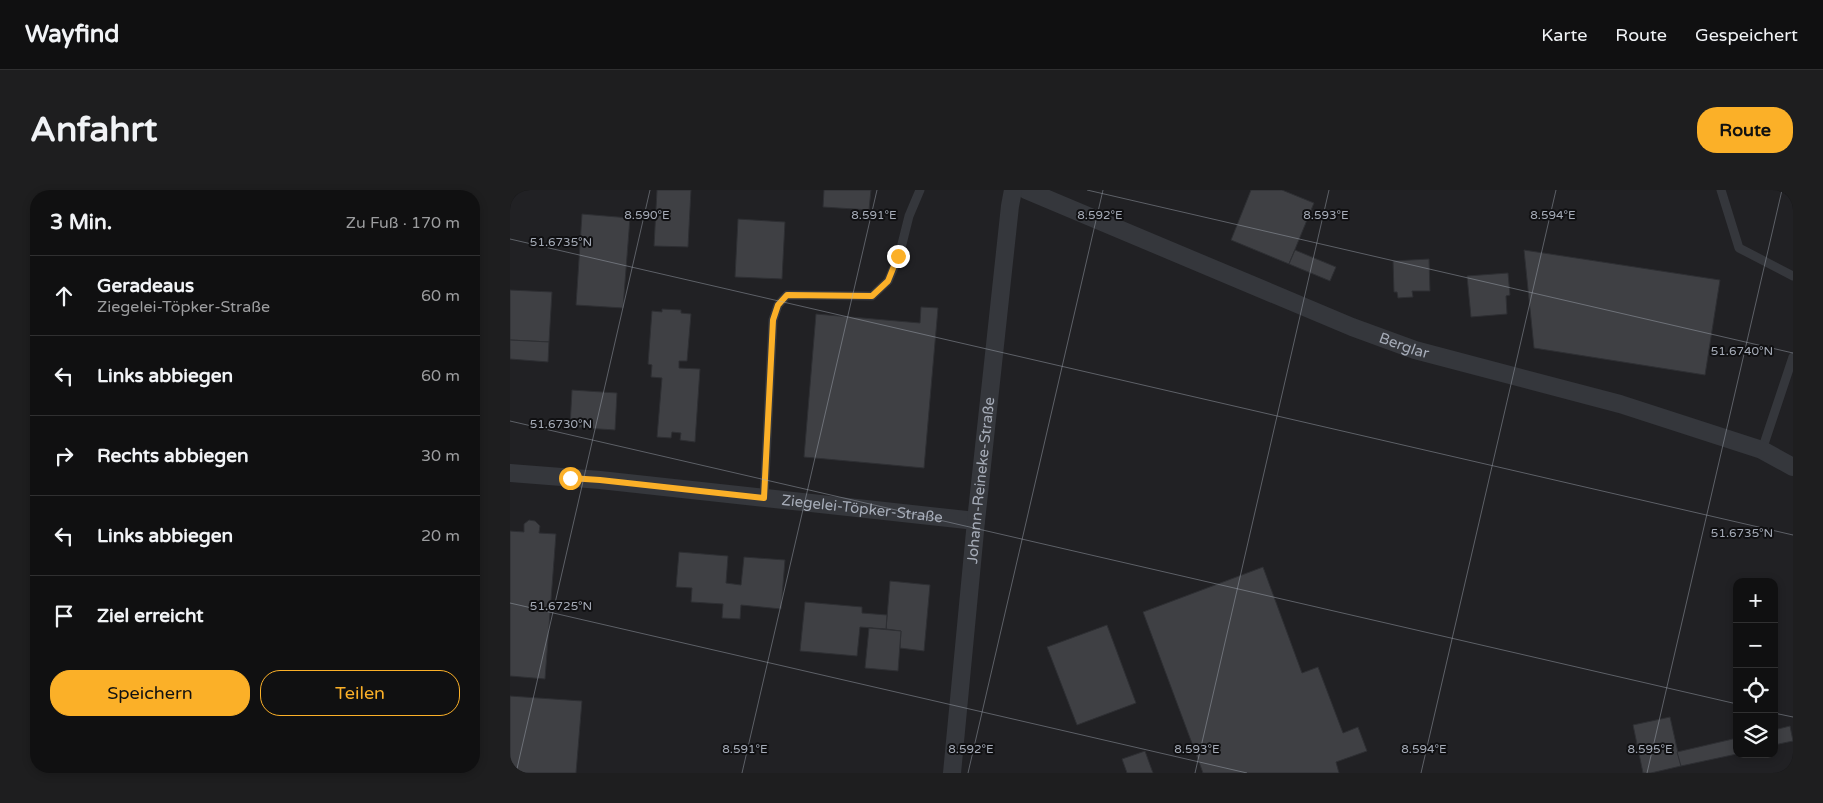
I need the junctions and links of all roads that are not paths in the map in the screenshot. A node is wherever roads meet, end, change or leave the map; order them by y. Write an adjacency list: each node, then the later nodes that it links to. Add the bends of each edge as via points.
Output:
1 (920, 190): 10 (lane, via 888,281 872,296 787,295 778,305 773,320)
2 (1013, 190): 11 (street, Johann-Reineke-Straße)
3 (1026, 190): 7 (street, Berglar, via 1352,327 1415,350 1620,404)
4 (1721, 190): 5 (lane, via 1739,248)
5 (1793, 276)
6 (1793, 357): 7 (lane)
7 (1762, 450): 8 (street, Berglar)
8 (1793, 467)
9 (510, 472): 10 (street, Ziegelei-Töpker-Straße)
10 (764, 498): 11 (street, Ziegelei-Töpker-Straße)
11 (976, 521): 12 (street, Johann-Reineke-Straße)
12 (952, 773)

